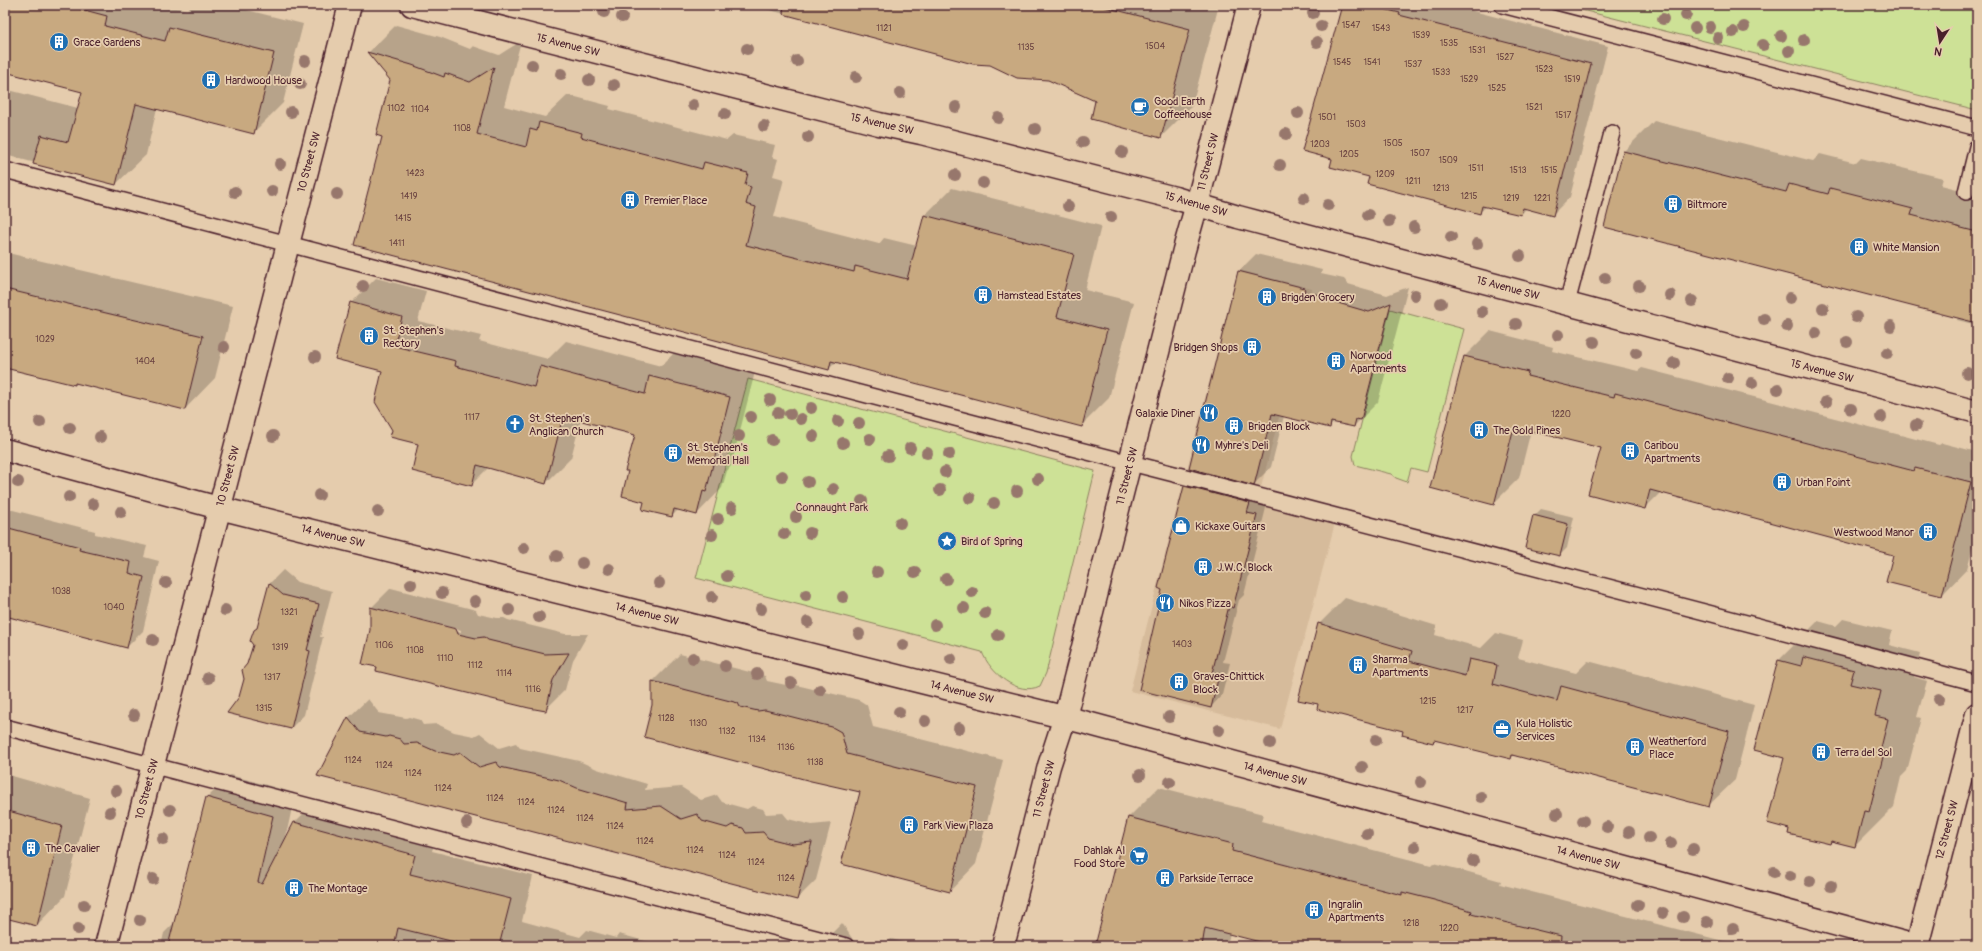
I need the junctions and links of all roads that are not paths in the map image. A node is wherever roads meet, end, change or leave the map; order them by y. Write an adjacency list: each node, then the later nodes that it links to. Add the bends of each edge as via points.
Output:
1 (350, 5): 11 (street, 10 Street SW)
2 (412, 5): 10 (street, 15 Avenue SW)
3 (1249, 5): 10 (street, 11 Street SW)
4 (1502, 5): 5 (lane)
5 (1977, 128)
6 (1612, 133): 12 (lane)
7 (1977, 147): 9 (lane)
8 (5, 170): 11 (lane)
9 (1966, 192)
10 (1197, 204): 12 (street, 15 Avenue SW); 15 (street, 11 Street SW)
11 (288, 243): 15 (lane); 16 (street, 10 Street SW)
12 (1567, 304): 13 (street, 15 Avenue SW)
13 (1977, 412)
14 (5, 450): 16 (street, 14 Avenue SW)
15 (1131, 463): 17 (lane); 19 (street, 11 Street SW)
16 (219, 508): 19 (street, 14 Avenue SW); 21 (street, 10 Street SW)
17 (1977, 683)
18 (1977, 714): 25 (street, 12 Street SW)
19 (1065, 717): 24 (street, 11 Street SW, via 1049,766); 25 (street, 14 Avenue SW)
20 (5, 727): 21 (lane)
21 (153, 765): 22 (street, 10 Street SW); 23 (lane)
22 (106, 946)
23 (846, 946)
24 (1003, 946)
25 (1916, 946)

